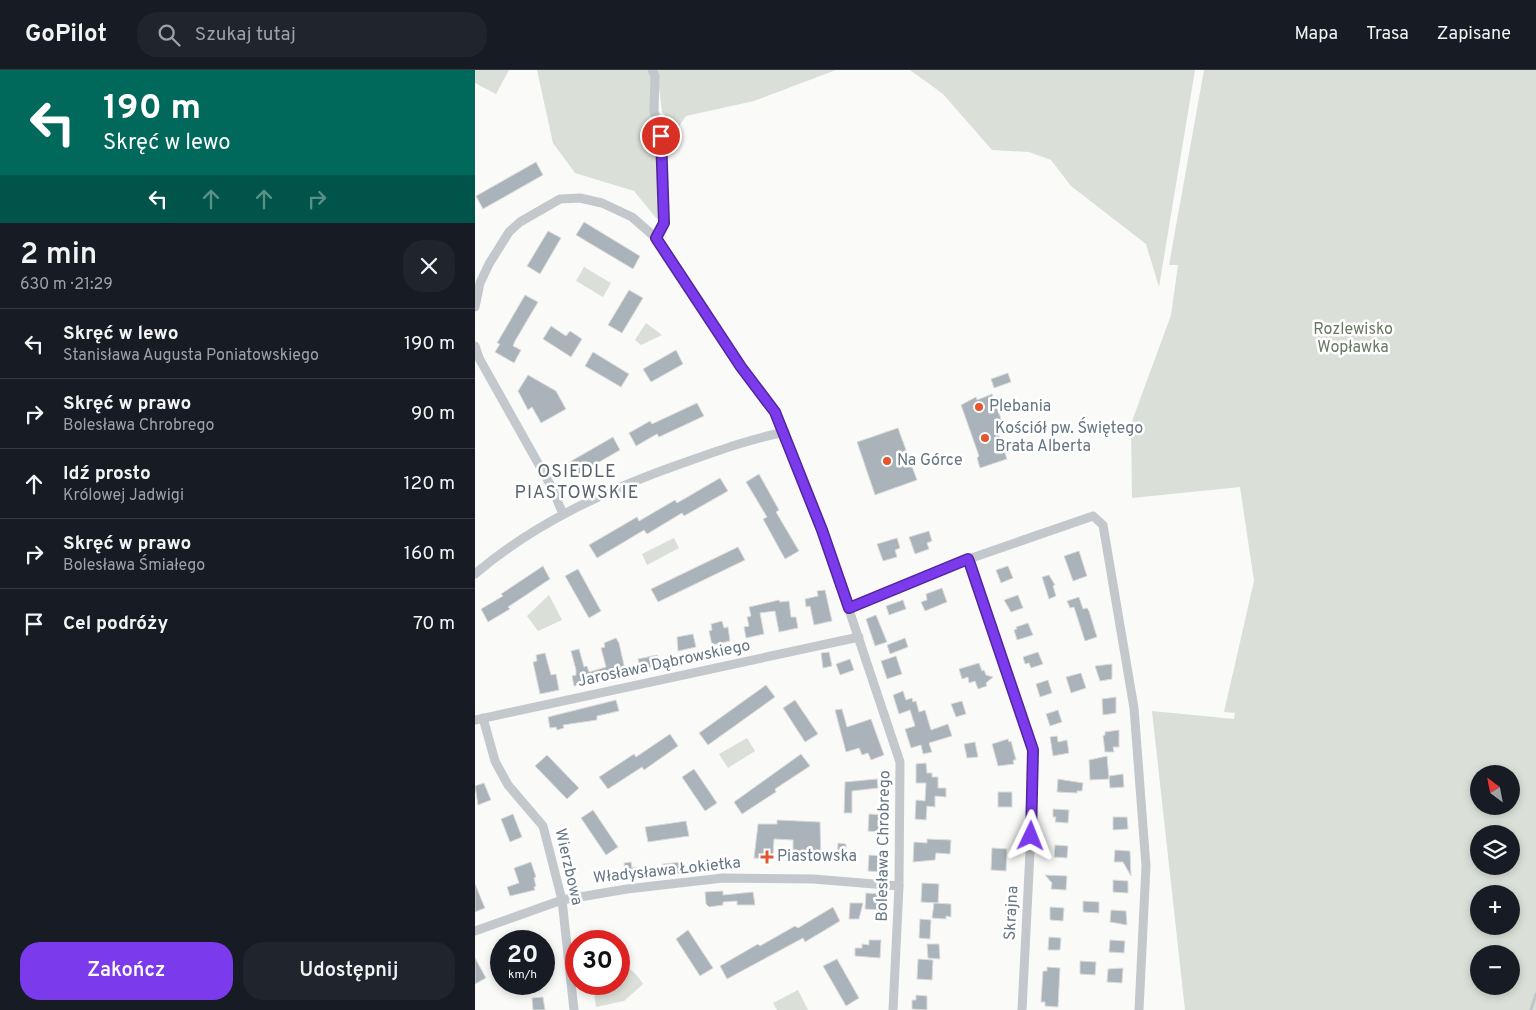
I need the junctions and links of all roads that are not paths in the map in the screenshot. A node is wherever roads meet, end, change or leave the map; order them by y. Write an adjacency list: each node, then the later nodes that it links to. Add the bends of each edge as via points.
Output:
1 (653, 70): 2 (street, via 653,111 661,136 664,223)
2 (656, 238): 3 (street, Bolesława Chrobrego, via 641,223 615,208 580,198 560,199 519,222 509,232 480,283); 6 (street, Bolesława Chrobrego, via 735,359 775,412)
3 (475, 307)
4 (475, 346): 5 (street)
5 (477, 357): 7 (street, via 552,488)
6 (785, 432): 7 (street, via 753,438 640,478); 10 (street, Bolesława Chrobrego)
7 (563, 514): 9 (street)
8 (968, 559): 10 (street); 18 (street, Skrajna, via 1033,750); 19 (street, via 1093,516 1103,525 1134,708 1146,866)
9 (475, 574)
10 (849, 608): 11 (street, Bolesława Chrobrego)
11 (859, 637): 12 (street, Jarosława Dąbrowskiego); 13 (street, Bolesława Chrobrego, via 900,762)
12 (479, 719): 14 (street, Wierzbowa, via 508,785 543,826)
13 (899, 886): 14 (street, Władysława Łokietka, via 813,879 723,878); 17 (street, Bolesława Chrobrego)
14 (562, 900): 15 (street, Władysława Łokietka); 16 (street, Wierzbowa)
15 (475, 931)
16 (574, 1010)
17 (893, 1010)
18 (1022, 1010)
19 (1139, 1010)

